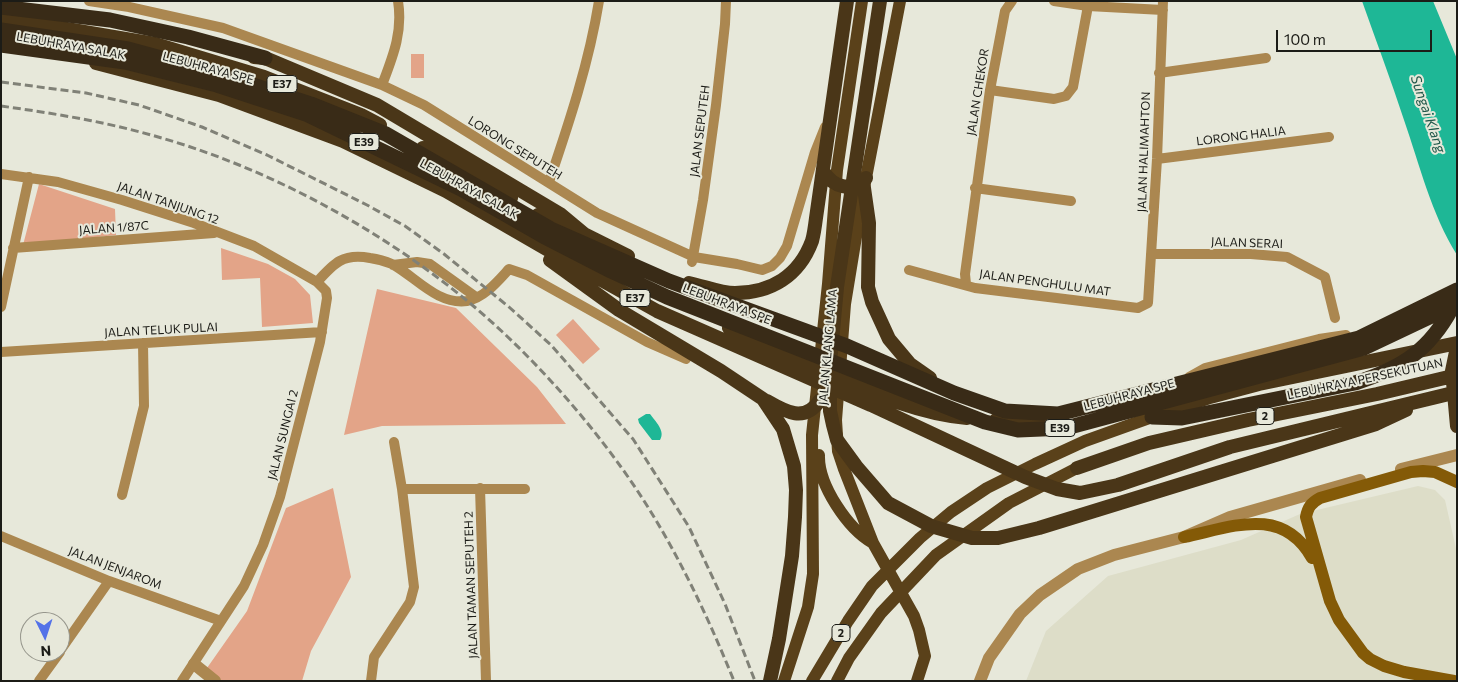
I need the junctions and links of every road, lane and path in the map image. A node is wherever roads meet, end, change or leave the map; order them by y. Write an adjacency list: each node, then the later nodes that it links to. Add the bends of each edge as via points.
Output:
1 (90, 1): 21 (street, LORONG SEPUTEH, via 223,28)
2 (398, 1): 21 (street, via 397,45)
3 (599, 1): 29 (street, via 574,110)
4 (726, 1): 40 (street, JALAN SEPUTEH, via 716,105)
5 (847, 1): 23 (highway)
6 (862, 1): 99 (main road, JALAN KLANG LAMA, via 837,170 812,434 813,574 808,607)
7 (880, 1): 66 (highway, via 838,287 830,363 830,411 838,440 888,503 931,526 972,538 998,538 1376,424)
8 (900, 1): 30 (main road, JALAN KLANG LAMA)
9 (1012, 1): 22 (street, JALAN CHEKOR, via 1005,11)
10 (1054, 1): 11 (street)
11 (1088, 6): 12 (street); 22 (street, via 1073,88 1066,96 1054,99)
12 (1163, 6): 20 (street, JALAN HALIMAHTON)
13 (1, 7): 18 (highway, via 110,20)
14 (1, 20): 16 (highway, LEBUHRAYA SALAK / E37)
15 (1, 30): 46 (highway, LEBUHRAYA SPE / E39, via 128,49 220,74 311,104 386,134 551,229 668,280 847,346 954,393 1005,411 1058,414 1359,338)
16 (154, 44): 18 (highway); 33 (highway, LEBUHRAYA SALAK / E37, via 264,77 361,115 464,169)
17 (1, 47): 34 (highway, LEBUHRAYA SALAK / E37, via 95,63 219,95 343,141 446,191); 50 (highway, LEBUHRAYA SPE / E39, via 125,62 217,85 306,114 461,189 611,271 667,296 985,422 1018,430 1066,428 1364,348)
18 (265, 58): 36 (highway, via 377,105 560,214)
19 (1266, 58): 20 (street)
20 (1159, 73): 25 (street, JALAN HALIMAHTON)
21 (382, 84): 29 (street, LORONG SEPUTEH)
22 (990, 90): 31 (street, JALAN CHEKOR)
23 (830, 117): 26 (highway); 40 (street, LORONG SEPUTEH, via 815,152 790,238 780,258 762,270)
24 (1329, 137): 25 (street, LORONG HALIA)
25 (1157, 159): 39 (street, JALAN HALIMAHTON)
26 (823, 171): 30 (highway, via 835,184 854,186); 43 (highway, via 812,241 789,277 764,290 733,293)
27 (1, 174): 28 (street, JALAN TANJUNG 12)
28 (29, 177): 35 (street, JALAN TANJUNG 12, via 122,200); 38 (street)
29 (549, 182): 40 (street, LORONG SEPUTEH, via 597,213)
30 (865, 183): 37 (main road, JALAN KLANG LAMA); 70 (highway, via 869,223 868,287 889,339 910,364 944,387 988,406 1036,412)
31 (976, 188): 32 (street); 45 (street, JALAN CHEKOR)
32 (1071, 201)
33 (538, 215): 36 (highway); 61 (highway, E37, via 639,279)
34 (493, 218): 59 (highway, via 619,310); 61 (highway, LEBUHRAYA SALAK / E37, via 657,310)
35 (217, 233): 38 (street, JALAN 1/87C); 44 (street, JALAN TANJUNG 12, via 254,246)
36 (584, 234): 43 (highway)
37 (856, 236): 55 (main road, via 836,260); 84 (main road, JALAN KLANG LAMA, via 844,304 836,420 838,451)
38 (13, 248): 51 (street)
39 (1152, 254): 49 (street, JALAN HALIMAHTON); 53 (street, JALAN SERAI, via 1286,257 1325,277)
40 (693, 260)
41 (393, 265): 44 (street, via 375,259 350,257 338,261); 47 (street, via 430,264); 47 (street, via 446,300 468,300)
42 (909, 270): 45 (street, JALAN PENGHULU MAT)
43 (674, 279): 55 (highway)
44 (318, 282): 54 (street, JALAN SUNGAI 2, via 326,291 327,298)
45 (966, 284): 49 (street, JALAN PENGHULU MAT, via 975,288 1138,308)
46 (1457, 290)
47 (476, 296): 59 (street, via 509,269 527,275 647,342 686,358)
48 (1457, 299): 71 (highway, via 1435,334 1415,355 1376,376 1182,418)
49 (1148, 303)
50 (1457, 304)
51 (1, 308)
52 (1452, 316): 64 (street, via 1318,339 1205,368)
53 (1335, 318)
54 (322, 332): 57 (street, JALAN TELUK PULAI); 87 (street, JALAN SUNGAI 2, via 269,529 244,586)
55 (825, 338): 69 (main road)
56 (1457, 342): 62 (highway, LEBUHRAYA PERSEKUTUAN / 2)
57 (143, 343): 60 (street, JALAN TELUK PULAI); 80 (street, via 144,406)
58 (1457, 346): 72 (highway, via 1452,371)
59 (688, 351): 67 (highway)
60 (1, 352)
61 (783, 360): 68 (highway, LEBUHRAYA SALAK / E37)
62 (1358, 363): 64 (highway, via 1306,359 1274,362); 71 (highway, LEBUHRAYA PERSEKUTUAN / 2, via 1259,384)
63 (1457, 375): 75 (highway, LEBUHRAYA PERSEKUTUAN / 2, via 1149,442)
64 (1162, 391): 70 (highway)
65 (1457, 392): 66 (highway)
66 (1435, 397): 68 (highway, via 1230,447 1118,485 1080,493 1024,477)
67 (763, 399): 69 (highway, via 782,410 800,415 810,412); 98 (highway, via 783,429 794,466 796,490 792,556)
68 (872, 399): 70 (highway, via 950,416 1012,422 1071,416)
69 (820, 400): 84 (main road, via 819,460 824,482 861,536)
70 (1092, 410)
71 (1152, 417): 100 (main road, 2, via 1085,441 986,488 951,512 872,586)
72 (1457, 426)
73 (394, 442): 78 (street)
74 (1457, 455): 81 (street, via 1345,484)
75 (1077, 468): 101 (main road, 2, via 1009,503 936,555 881,612)
76 (1457, 482): 85 (main road, via 1435,472 1411,472 1313,502 1306,517)
77 (480, 488): 78 (street); 79 (street); 97 (street, JALAN TAMAN SEPUTEH 2)
78 (402, 489): 96 (street, via 414,587 410,602 374,657)
79 (525, 490)
80 (122, 495)
81 (1232, 522): 83 (main road); 85 (main road, via 1282,527 1306,546)
82 (1, 536): 86 (street, JALAN JENJAROM)
83 (1184, 537): 90 (street, via 1114,555 1078,569 1040,595 1020,614)
84 (874, 543): 89 (main road, JALAN KLANG LAMA, via 914,616)
85 (1322, 575): 106 (main road, via 1339,620 1370,659 1404,672)
86 (109, 581): 87 (street, JALAN JENJAROM); 88 (street)
87 (221, 622): 92 (street, JALAN SUNGAI 2)
88 (70, 638)
89 (925, 656): 102 (main road); 103 (main road, JALAN KLANG LAMA)
90 (989, 658): 104 (street); 105 (street)
91 (53, 662): 93 (street)
92 (194, 664): 94 (street, JALAN SUNGAI 2); 95 (street)
93 (39, 681)
94 (182, 681)
95 (215, 681)
96 (370, 681)
97 (486, 681)
98 (770, 681)
99 (784, 681)
100 (812, 681)
101 (837, 681)
102 (917, 681)
103 (925, 681)
104 (970, 681)
105 (980, 681)
106 (1454, 681)

